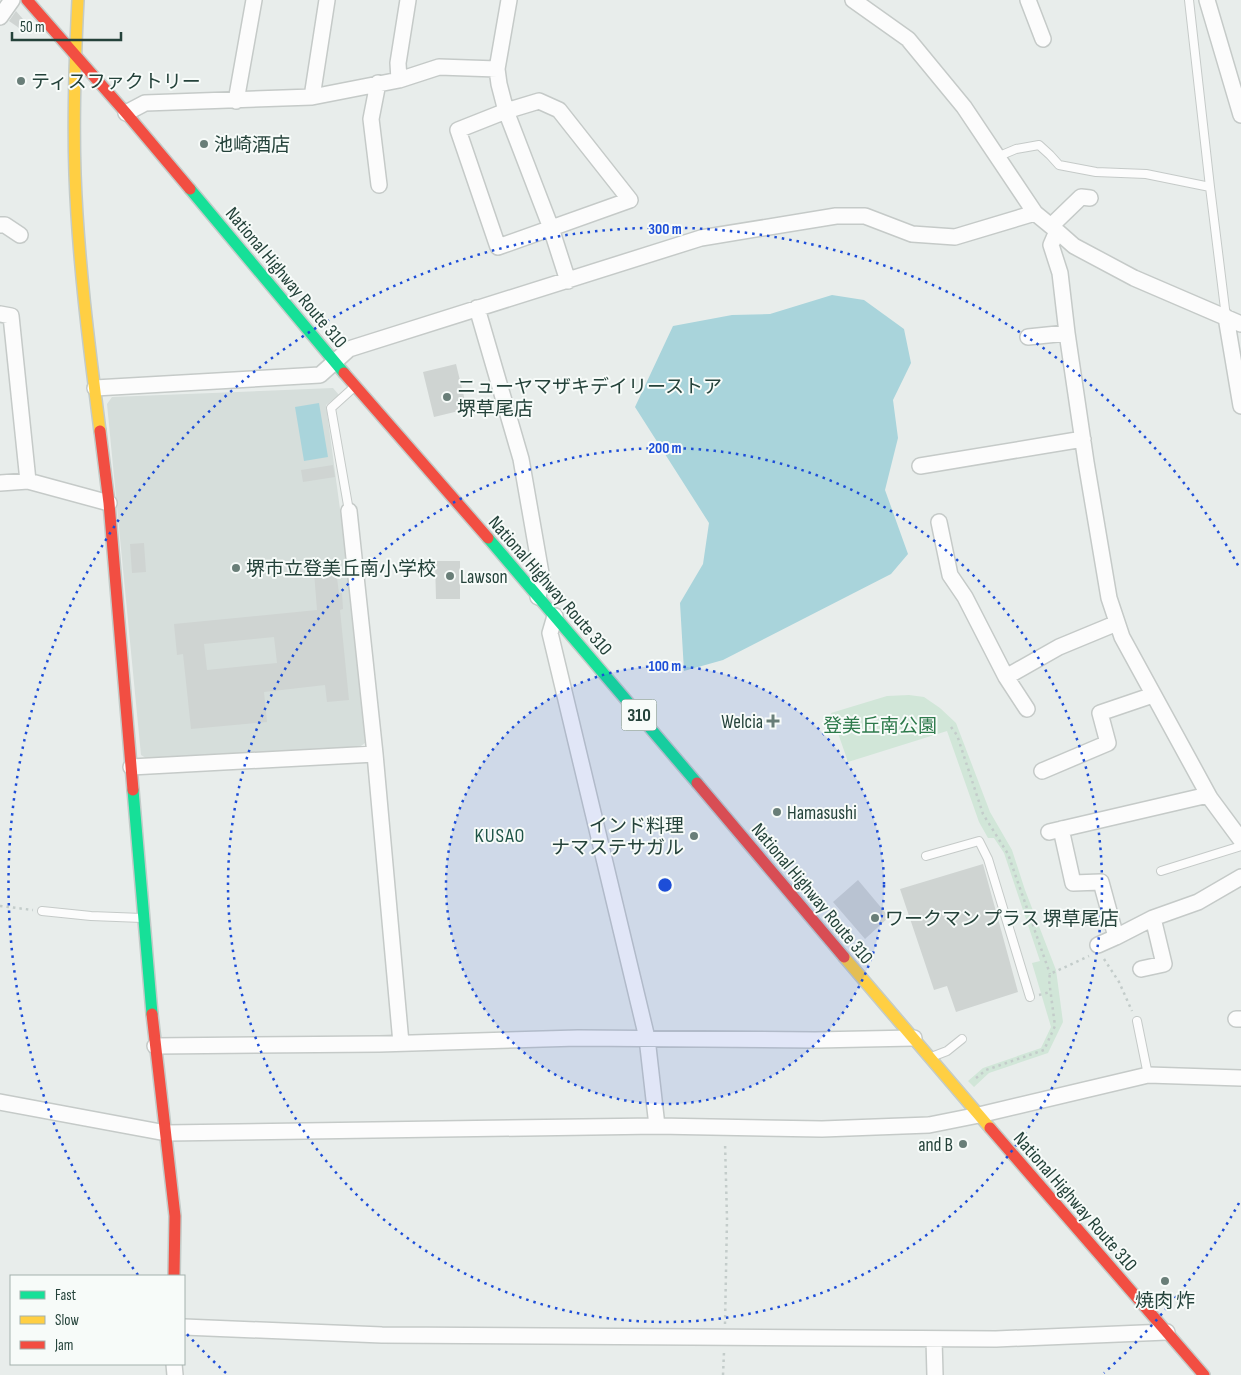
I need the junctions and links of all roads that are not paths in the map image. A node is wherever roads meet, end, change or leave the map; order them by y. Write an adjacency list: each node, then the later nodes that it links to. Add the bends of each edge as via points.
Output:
1 (12, 0): 13 (street)
2 (27, 0): 15 (main road, National Highway Route 310 / 310)
3 (78, 0): 15 (main road)
4 (254, 0): 21 (street)
5 (327, 0): 20 (street)
6 (408, 0): 17 (street, via 398,63)
7 (509, 0): 16 (street)
8 (853, 0): 12 (street)
9 (1028, 0): 14 (street)
10 (1189, 0): 27 (lane)
11 (1207, 0): 19 (street)
12 (873, 6): 25 (street, via 908,39 964,107)
13 (0, 17)
14 (1043, 39)
15 (75, 54): 23 (main road, National Highway Route 310 / 310); 43 (main road, via 75,174 84,303)
16 (497, 69): 17 (street, via 439,67); 22 (street)
17 (399, 80): 18 (street)
18 (378, 83): 20 (street); 26 (street, via 371,119)
19 (1238, 93): 24 (street)
20 (312, 98): 21 (street)
21 (236, 101): 23 (street, via 145,103)
22 (506, 111): 31 (street); 31 (street, via 458,130 498,247); 31 (street, via 539,101 559,110 630,200)
23 (126, 113): 41 (main road, National Highway Route 310 / 310)
24 (1241, 115)
25 (997, 157): 27 (lane, via 1038,145 1058,165 1096,172 1146,174); 29 (street)
26 (379, 185)
27 (1210, 188): 37 (lane)
28 (1090, 198): 32 (street, via 1081,197)
29 (1035, 213): 32 (street); 34 (street, via 955,237 912,234 865,216 836,216 701,238)
30 (0, 225): 33 (street)
31 (551, 228): 34 (street)
32 (1054, 229): 37 (street, via 1074,246 1134,278); 39 (street, via 1051,246 1060,273)
33 (20, 235)
34 (568, 281): 35 (street)
35 (477, 308): 41 (street, via 349,349); 52 (street, via 520,459 542,579)
36 (0, 314): 47 (street, via 11,316)
37 (1226, 317): 38 (street); 44 (street)
38 (1241, 324)
39 (1067, 332): 40 (street); 45 (street)
40 (1028, 337)
41 (335, 362): 42 (main road, National Highway Route 310 / 310); 43 (street, via 320,375)
42 (356, 386): 50 (lane, via 332,408); 52 (main road, National Highway Route 310 / 310)
43 (95, 388): 49 (main road)
44 (1241, 406)
45 (1083, 439): 46 (street); 54 (street, via 1109,598)
46 (920, 466)
47 (28, 481): 48 (street); 49 (street)
48 (0, 483)
49 (109, 503): 59 (main road)
50 (349, 511): 58 (street)
51 (939, 522): 55 (street, via 950,574)
52 (538, 597): 53 (main road, National Highway Route 310 / 310)
53 (555, 616): 75 (street, via 550,633); 76 (main road, National Highway Route 310 / 310)
54 (1117, 623): 55 (street, via 1059,647); 56 (street)
55 (1006, 677): 57 (street)
56 (1154, 695): 60 (street, via 1100,713 1108,743); 61 (street)
57 (1026, 710)
58 (375, 754): 59 (street); 78 (street)
59 (131, 768): 68 (main road)
60 (1042, 771)
61 (1208, 795): 62 (street); 70 (street, via 1055,830 1073,883 1101,882)
62 (1241, 840)
63 (1241, 846): 65 (lane)
64 (926, 856): 73 (lane, via 979,841 988,859)
65 (1161, 871)
66 (1241, 878): 69 (street, via 1198,902)
67 (42, 911): 68 (lane)
68 (144, 918): 79 (main road)
69 (1153, 918): 70 (street); 72 (street, via 1164,964)
70 (1116, 937): 71 (street)
71 (1099, 953)
72 (1141, 969)
73 (1030, 997)
74 (1137, 1021): 81 (lane)
75 (647, 1038): 76 (street); 78 (street); 85 (street)
76 (914, 1038): 80 (main road, National Highway Route 310 / 310)
77 (962, 1039): 80 (lane, via 947,1051)
78 (400, 1043): 79 (street)
79 (155, 1046): 86 (main road)
80 (930, 1058): 84 (main road, National Highway Route 310 / 310)
81 (1148, 1075): 82 (street); 84 (street)
82 (1241, 1078)
83 (0, 1102): 86 (street)
84 (979, 1115): 85 (street, via 929,1125 822,1128); 89 (main road, National Highway Route 310 / 310)
85 (657, 1126): 86 (street)
86 (166, 1133): 87 (main road, via 175,1216)
87 (174, 1275)
88 (185, 1327): 90 (street, via 382,1335)
89 (1167, 1332): 90 (street); 92 (main road, National Highway Route 310 / 310)
90 (934, 1339): 91 (street)
91 (935, 1375)
92 (1204, 1375)

